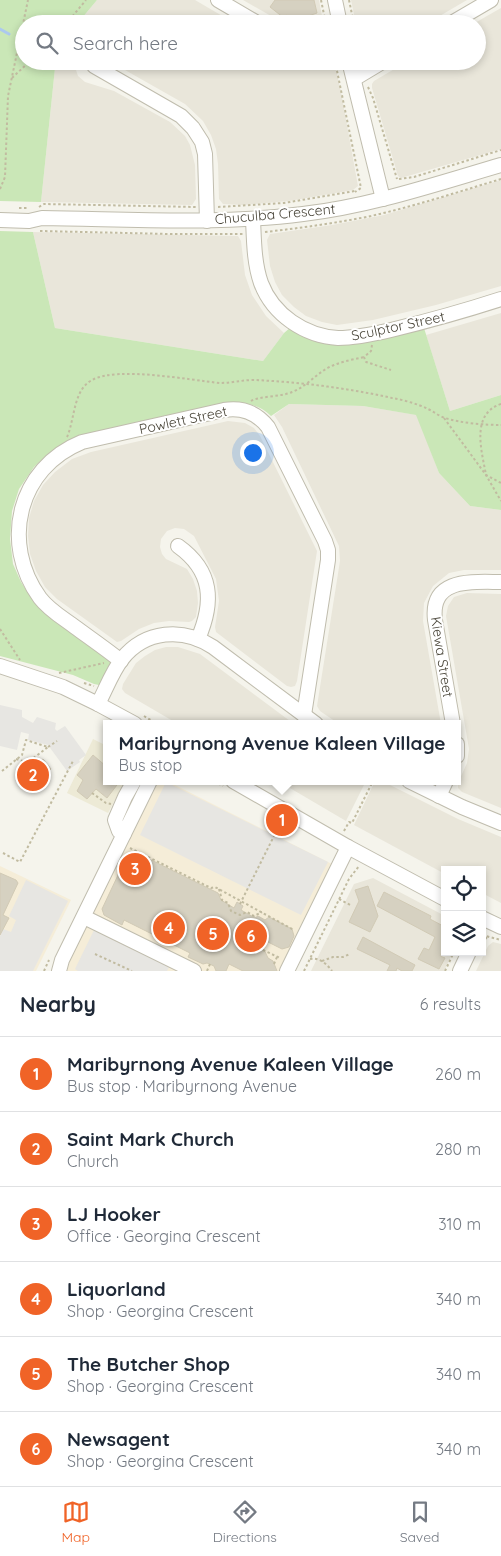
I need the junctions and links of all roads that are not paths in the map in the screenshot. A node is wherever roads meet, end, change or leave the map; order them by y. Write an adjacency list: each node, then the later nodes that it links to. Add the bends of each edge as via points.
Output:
1 (218, 0): 4 (street)
2 (335, 0): 5 (street)
3 (491, 0): 6 (street)
4 (244, 15)
5 (338, 15)
6 (465, 15)
7 (101, 70): 14 (street, via 181,116 193,128 205,154)
8 (354, 70): 10 (street)
9 (369, 70): 10 (street)
10 (358, 77): 12 (street)
11 (501, 164): 12 (street, Chuculba Crescent)
12 (383, 199): 16 (street, Chuculba Crescent, via 305,214)
13 (6, 210): 15 (street, Chuculba Crescent)
14 (207, 214): 15 (street, Chuculba Crescent); 16 (street, Chuculba Crescent)
15 (42, 218): 17 (street, Chuculba Crescent)
16 (253, 219): 18 (street, Sculptor Street, via 259,276 266,294 284,316 300,327 327,337 371,340)
17 (0, 220)
18 (501, 300)
19 (178, 546): 21 (street, via 196,563 207,585 208,610)
20 (501, 582): 28 (street, Kiewa Street, via 457,583 444,591 436,604 435,620)
21 (198, 638): 22 (street, via 175,634 152,637); 25 (street)
22 (120, 660): 24 (street); 25 (street, Powlett Street, via 41,600 24,574 18,555 16,525 24,495 40,470 73,446 224,410 243,410 255,414 272,432 328,550)
23 (1, 667): 24 (street, via 44,680)
24 (98, 704): 26 (street)
25 (304, 715): 27 (street)
26 (127, 720)
27 (311, 720)
28 (452, 720)
29 (132, 785): 36 (street, via 115,820)
30 (148, 785): 36 (street)
31 (240, 785): 37 (street)
32 (417, 785): 34 (street)
33 (444, 785): 34 (street)
34 (439, 796): 35 (street)
35 (501, 823)
36 (126, 841): 39 (street)
37 (348, 847): 38 (street); 45 (street)
38 (441, 897)
39 (84, 917): 43 (street); 44 (street)
40 (486, 925): 41 (street)
41 (501, 927)
42 (467, 956): 46 (street)
43 (198, 969)
44 (59, 971)
45 (287, 971)
46 (460, 971)

